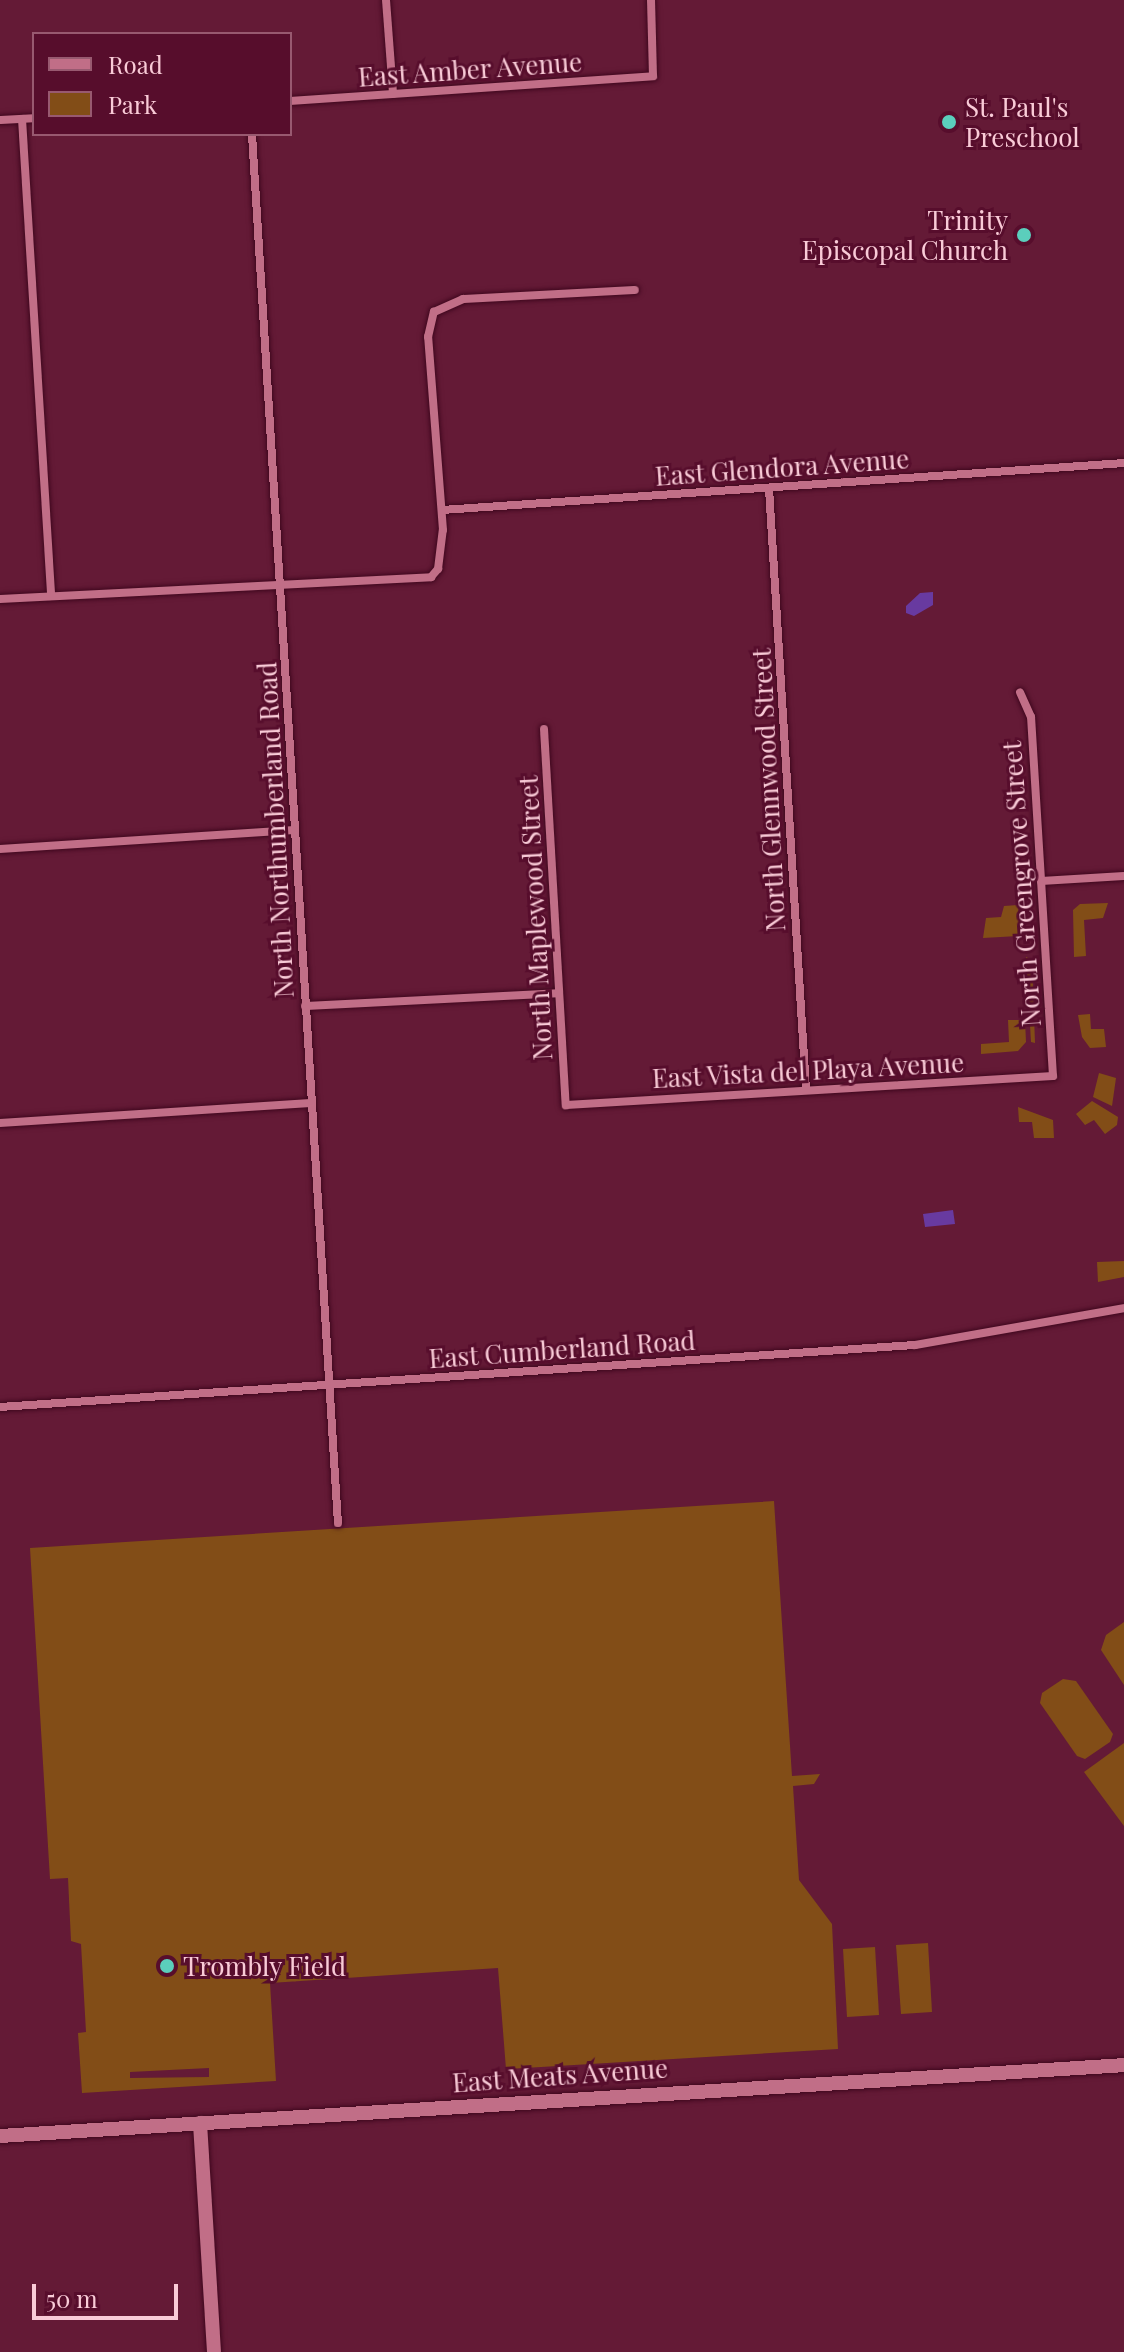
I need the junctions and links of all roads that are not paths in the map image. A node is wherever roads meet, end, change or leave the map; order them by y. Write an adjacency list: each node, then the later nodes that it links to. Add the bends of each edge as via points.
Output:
1 (386, 0): 3 (street)
2 (651, 0): 3 (street, East Amber Avenue, via 653,76)
3 (393, 94): 4 (street, East Amber Avenue)
4 (292, 101)
5 (32, 118): 6 (street)
6 (22, 119): 7 (street); 14 (street)
7 (0, 120)
8 (252, 136): 13 (street, North Northumberland Road)
9 (635, 290): 12 (street, via 463,299 434,312 428,337)
10 (1124, 463): 11 (street, East Glendora Avenue)
11 (769, 488): 12 (street, East Glendora Avenue); 25 (street, North Glennwood Street)
12 (442, 510): 13 (street, via 438,569 418,579)
13 (282, 587): 14 (street); 18 (street, North Northumberland Road)
14 (51, 596): 15 (street)
15 (0, 599)
16 (1020, 692): 21 (street, North Greengrove Street, via 1031,717)
17 (544, 729): 22 (street, North Maplewood Street)
18 (294, 830): 19 (street); 23 (street, North Northumberland Road)
19 (0, 849)
20 (1124, 876): 21 (street)
21 (1041, 881): 24 (street, North Greengrove Street)
22 (559, 993): 23 (street); 27 (street, North Maplewood Street)
23 (305, 1006): 26 (street, North Northumberland Road)
24 (1053, 1076): 25 (street, East Vista del Playa Avenue)
25 (806, 1090): 27 (street, East Vista del Playa Avenue)
26 (310, 1103): 28 (street); 30 (street, North Northumberland Road)
27 (566, 1105)
28 (0, 1123)
29 (1124, 1308): 30 (street, East Cumberland Road, via 915,1345)
30 (329, 1384): 31 (street, East Cumberland Road); 32 (street, North Northumberland Road)
31 (0, 1407)
32 (338, 1523)
33 (1124, 2065): 34 (street, East Meats Avenue)
34 (200, 2123): 35 (street, East Meats Avenue); 36 (street)
35 (0, 2136)
36 (214, 2352)

